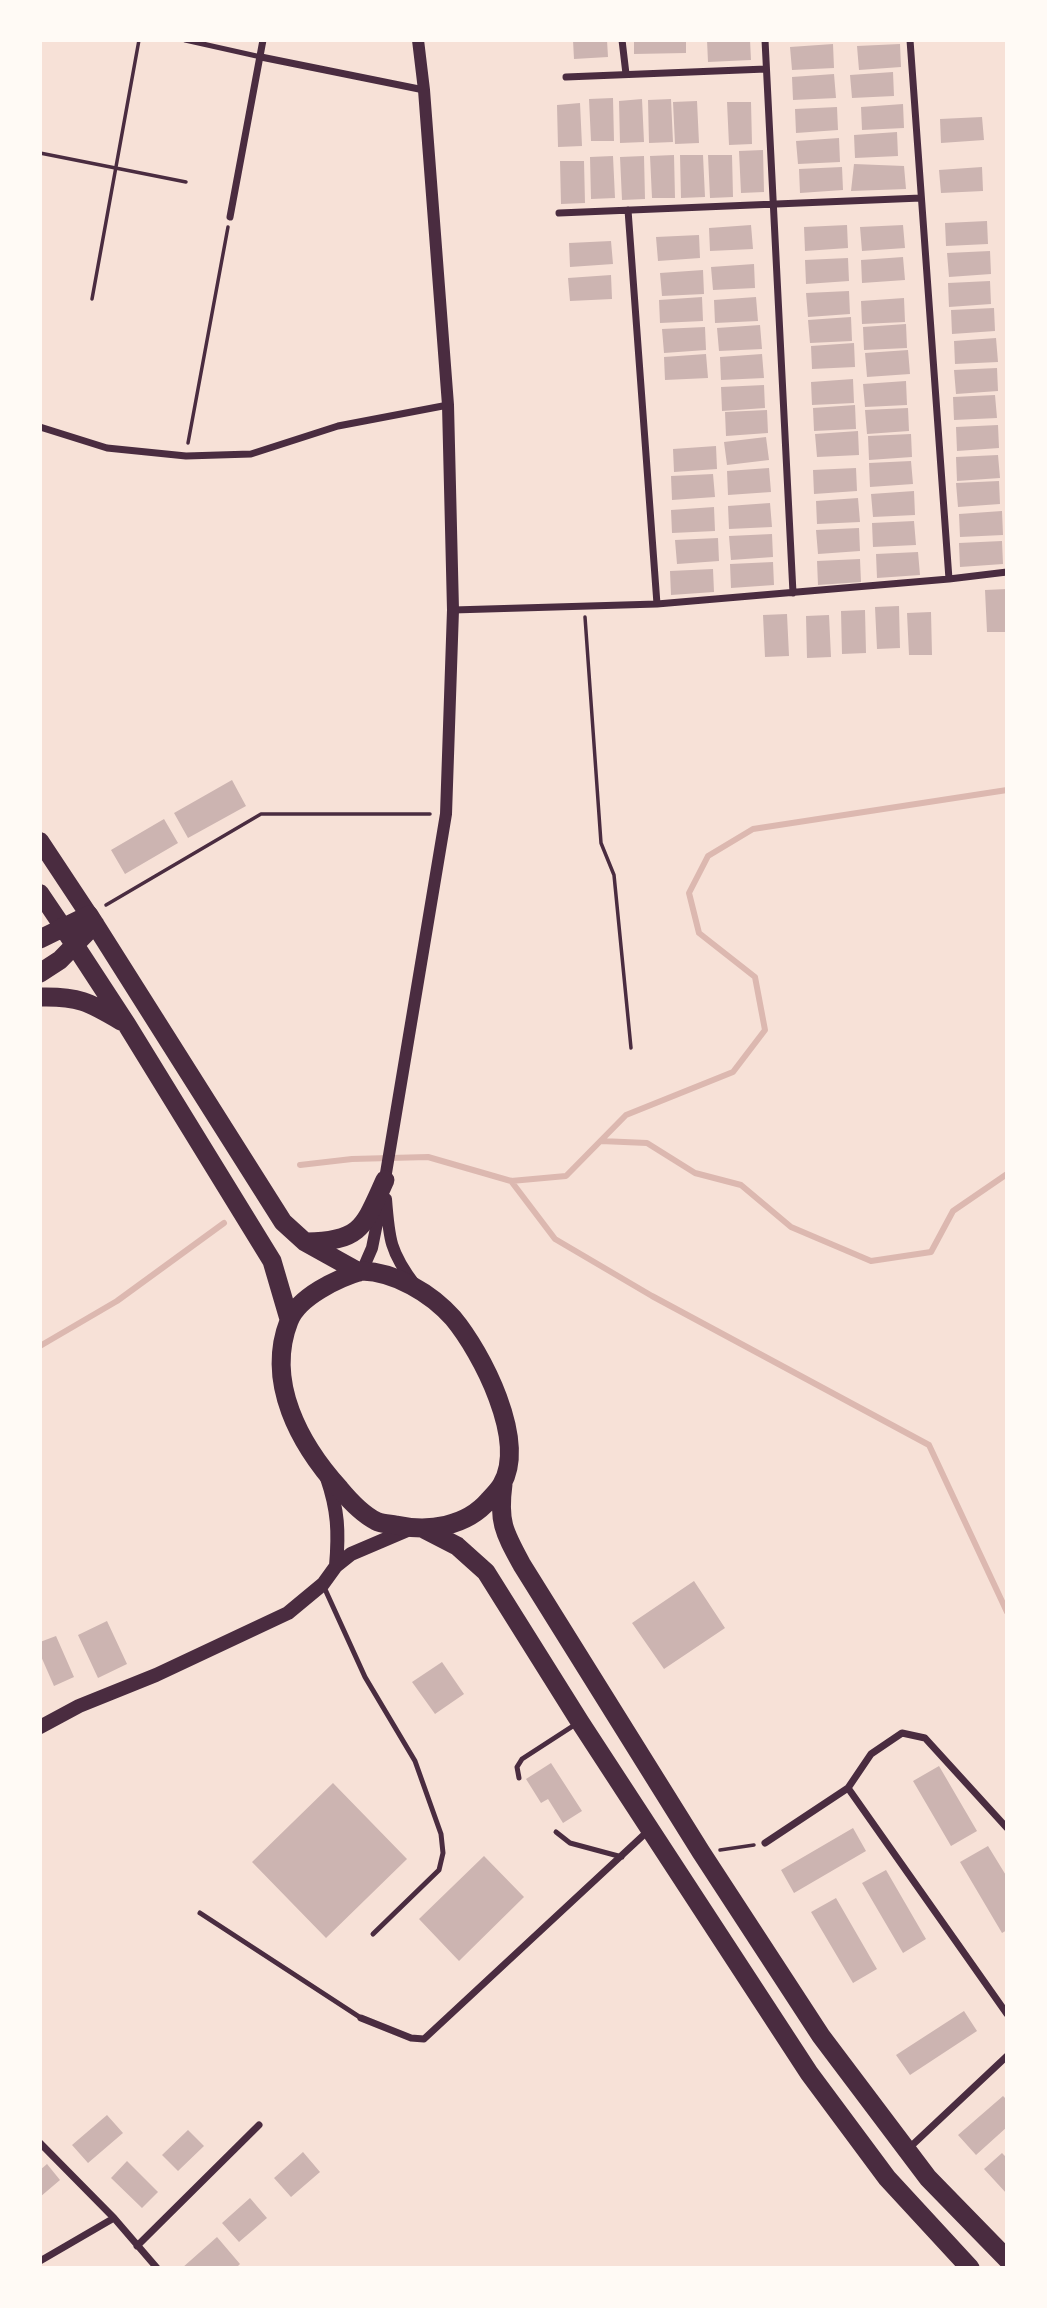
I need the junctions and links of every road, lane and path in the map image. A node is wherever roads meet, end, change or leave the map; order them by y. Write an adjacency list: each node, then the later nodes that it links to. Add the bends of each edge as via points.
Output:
1 (139, 40): 14 (path)
2 (185, 40): 8 (lane)
3 (263, 40): 8 (street)
4 (418, 40): 12 (street)
5 (622, 40): 10 (street)
6 (765, 40): 9 (street)
7 (910, 40): 16 (street)
8 (261, 57): 12 (street); 20 (street)
9 (766, 69): 10 (street); 17 (street)
10 (626, 74): 11 (street)
11 (566, 77)
12 (424, 90): 22 (street)
13 (40, 153): 14 (path)
14 (116, 167): 15 (path); 21 (path)
15 (186, 182)
16 (921, 198): 17 (street); 26 (street)
17 (775, 205): 18 (street); 27 (street)
18 (628, 209): 19 (street); 28 (street)
19 (559, 213)
20 (230, 217): 24 (path)
21 (92, 299)
22 (448, 405): 24 (street, via 338,426 251,454); 30 (street)
23 (40, 427): 24 (street, via 107,448)
24 (186, 456)
25 (1007, 572): 26 (street)
26 (948, 579): 27 (street)
27 (793, 593): 28 (street)
28 (657, 604): 29 (street)
29 (584, 606): 30 (street); 41 (path, via 601,843 614,875)
30 (453, 610): 31 (street)
31 (446, 814): 34 (path, via 261,814); 42 (street)
32 (40, 841): 34 (main road)
33 (40, 893): 35 (main road)
34 (92, 919): 35 (highway); 37 (highway); 43 (highway, via 283,1222)
35 (63, 928): 36 (highway); 37 (highway)
36 (40, 939)
37 (74, 946): 38 (highway); 40 (highway)
38 (40, 973)
39 (40, 997): 40 (highway, via 68,996)
40 (128, 1025): 46 (highway, via 272,1261)
41 (631, 1048)
42 (386, 1175): 43 (highway, via 367,1221 355,1232 345,1238); 44 (street, via 372,1248); 45 (street, via 389,1240 399,1264)
43 (305, 1242): 44 (highway)
44 (360, 1271): 45 (highway, via 390,1275); 46 (highway, via 322,1288)
45 (420, 1290): 48 (highway, via 453,1318 481,1361 506,1419 510,1455)
46 (289, 1319): 47 (highway, via 282,1352 283,1389 303,1441)
47 (326, 1474): 49 (highway, via 376,1521); 50 (main road, via 339,1525)
48 (503, 1483): 49 (highway, via 483,1507 451,1525); 60 (highway, via 500,1508 504,1531)
49 (418, 1529): 50 (main road, via 358,1550); 52 (highway, via 457,1546 486,1572)
50 (336, 1566): 51 (main road)
51 (323, 1584): 53 (main road, via 288,1613); 63 (lane, via 365,1677 415,1761 441,1834 439,1870)
52 (580, 1722): 54 (lane, via 522,1759 517,1767); 57 (highway)
53 (40, 1727)
54 (519, 1778)
55 (848, 1788): 56 (street, via 871,1754 902,1733 925,1738); 59 (street); 64 (street)
56 (1007, 1828)
57 (650, 1829): 61 (street); 75 (highway, via 809,2073 887,2178)
58 (556, 1832): 61 (lane, via 570,1843)
59 (765, 1843): 60 (path)
60 (701, 1852): 69 (highway, via 821,2036)
61 (622, 1857): 65 (street, via 424,2039)
62 (200, 1913): 65 (lane)
63 (373, 1934)
64 (1007, 2014)
65 (361, 2018)
66 (1007, 2056): 69 (street)
67 (259, 2125): 71 (street)
68 (40, 2143): 70 (street)
69 (906, 2151): 72 (highway)
70 (114, 2218): 71 (street); 73 (street)
71 (137, 2246): 74 (street)
72 (1007, 2259)
73 (40, 2261)
74 (157, 2268)
75 (970, 2268)

